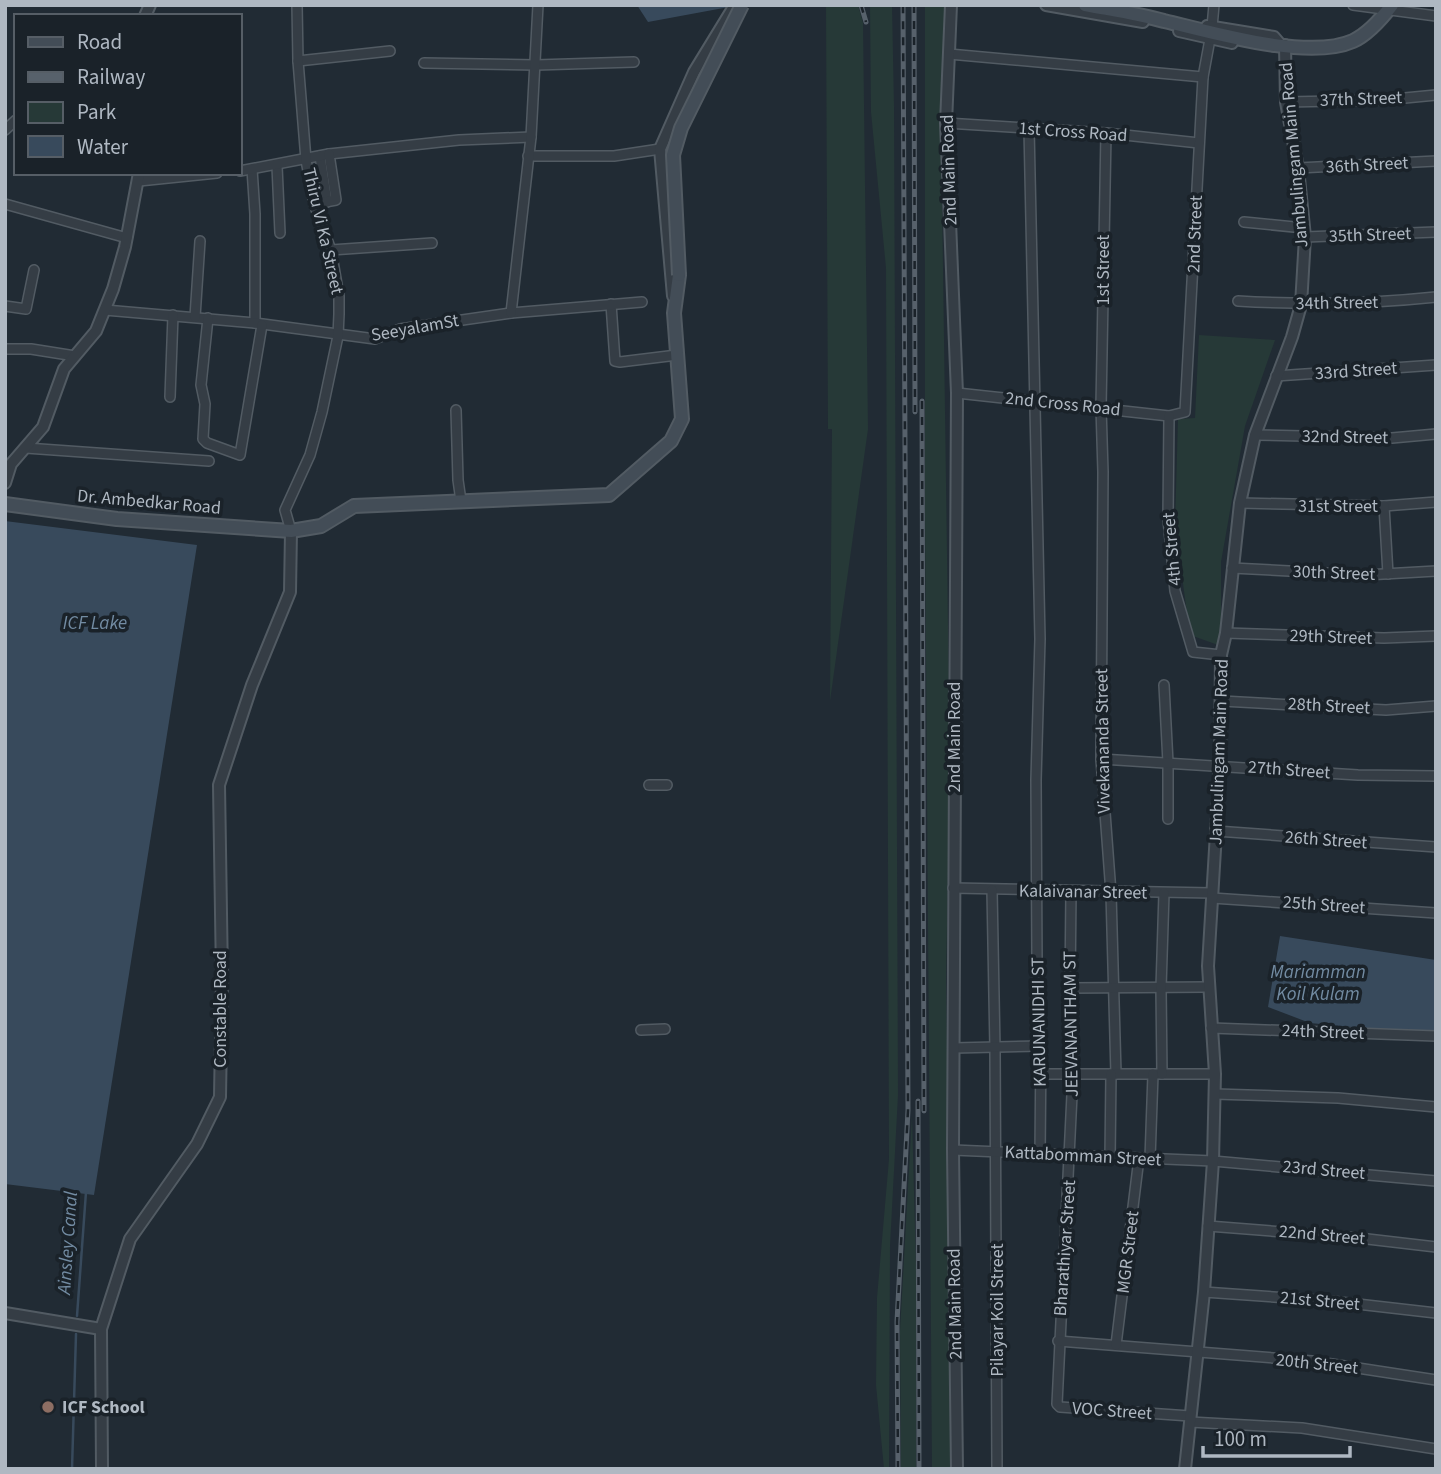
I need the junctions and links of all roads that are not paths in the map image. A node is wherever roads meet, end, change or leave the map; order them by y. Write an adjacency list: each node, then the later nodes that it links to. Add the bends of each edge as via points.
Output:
1 (297, 5): 19 (street, Thiru Vi Ka Street)
2 (538, 5): 22 (street)
3 (735, 5): 16 (street)
4 (744, 5): 16 (street, via 747,9 728,47); 61 (main road, Dr. Ambedkar Road, bridge, via 681,128 673,155 679,275)
5 (951, 5): 18 (street, 2nd Main Road)
6 (1046, 5): 14 (street)
7 (1085, 5): 15 (main road)
8 (1116, 5): 13 (street)
9 (1214, 5): 13 (street)
10 (1353, 5): 11 (street)
11 (1390, 8): 12 (street); 15 (main road, via 1352,42 1306,48)
12 (1436, 16)
13 (1212, 27): 15 (street, via 1274,37)
14 (1210, 39): 15 (street, via 1269,49); 23 (street, 2nd Street)
15 (1279, 44): 25 (street, Jambulingam Main Road)
16 (708, 50): 31 (street)
17 (390, 51): 19 (street)
18 (949, 54): 23 (street); 26 (street, 2nd Main Road)
19 (298, 61): 34 (street, Thiru Vi Ka Street)
20 (634, 62): 22 (street)
21 (425, 63): 22 (street)
22 (536, 65): 29 (street)
23 (1203, 78): 30 (street, 2nd Street)
24 (1436, 95): 25 (street, 37th Street)
25 (1286, 102): 37 (street, Jambulingam Main Road)
26 (946, 123): 27 (street, 1st Cross Road); 72 (street, 2nd Main Road)
27 (1029, 128): 28 (street, 1st Cross Road); 74 (street, KARUNANIDHI ST)
28 (1106, 133): 30 (street, 1st Cross Road); 75 (street, 1st Street)
29 (531, 137): 32 (street); 33 (street)
30 (1199, 143): 77 (street, 2nd Street, via 1185,412)
31 (660, 149): 33 (street, via 614,156); 61 (street)
32 (325, 155): 34 (street); 43 (street, via 336,200)
33 (528, 156): 60 (street)
34 (306, 160): 36 (street); 43 (street, Thiru Vi Ka Street)
35 (1436, 162): 37 (street, 36th Street)
36 (277, 166): 38 (street); 47 (street)
37 (1298, 168): 45 (street, Jambulingam Main Road)
38 (252, 169): 39 (street); 65 (street)
39 (242, 171)
40 (182, 175): 41 (street)
41 (139, 177): 48 (street)
42 (5, 204): 48 (street)
43 (314, 204): 51 (street, Thiru Vi Ka Street)
44 (1244, 222): 45 (street, 35th Street)
45 (1305, 232): 46 (street, 35th Street); 57 (street, Jambulingam Main Road)
46 (1436, 232)
47 (280, 233)
48 (127, 238): 59 (street)
49 (200, 241): 63 (street)
50 (432, 243): 51 (street)
51 (331, 250): 66 (street, Thiru Vi Ka Street, via 339,296)
52 (34, 270): 58 (street, via 26,309)
53 (1436, 297): 57 (street, 34th Street)
54 (1238, 301): 57 (street, 34th Street)
55 (642, 302): 56 (street, SeeyalamSt)
56 (611, 304): 60 (street, SeeyalamSt); 68 (street, via 615,361)
57 (1301, 305): 71 (street, Jambulingam Main Road)
58 (5, 306)
59 (105, 310): 62 (street, SeeyalamSt); 69 (street, via 96,331)
60 (511, 313): 66 (street, SeeyalamSt, via 400,328 375,339)
61 (674, 313): 68 (main road, Dr. Ambedkar Road)
62 (173, 315): 63 (street, SeeyalamSt); 73 (street)
63 (195, 317): 64 (street, SeeyalamSt)
64 (208, 318): 65 (street, SeeyalamSt); 65 (street, via 201,385 203,439 240,455)
65 (258, 324): 66 (street, SeeyalamSt)
66 (338, 335): 88 (street, Thiru Vi Ka Street, via 310,455 285,510)
67 (5, 349): 69 (street)
68 (677, 355): 83 (main road, Dr. Ambedkar Road, via 682,419 671,441 609,495)
69 (75, 356): 80 (street, via 64,369 43,427)
70 (1436, 365): 71 (street, 33rd Street)
71 (1276, 376): 79 (street, Jambulingam Main Road)
72 (957, 393): 74 (street, 2nd Cross Road); 107 (street, 2nd Main Road)
73 (170, 397)
74 (1036, 400): 75 (street, 2nd Cross Road); 109 (street, KARUNANIDHI ST)
75 (1101, 407): 77 (street, 2nd Cross Road); 98 (street, Vivekananda Street)
76 (456, 410): 83 (street)
77 (1169, 416): 94 (street, 4th Street, via 1168,519 1175,591 1194,652)
78 (1436, 434): 79 (street, 32nd Street, via 1392,438)
79 (1255, 435): 85 (street, Jambulingam Main Road)
80 (26, 448): 81 (street); 82 (street, via 10,464)
81 (209, 461)
82 (5, 483)
83 (461, 502): 88 (main road, Dr. Ambedkar Road, via 354,506 321,526)
84 (1436, 502): 87 (street, 31st Street)
85 (1240, 503): 87 (street, 31st Street); 89 (street, Jambulingam Main Road)
86 (5, 504): 88 (main road, Dr. Ambedkar Road, via 117,519)
87 (1384, 506): 91 (street)
88 (291, 531): 146 (street, Constable Road, via 290,592 252,685 219,785 220,1097 197,1144 130,1239)
89 (1232, 568): 91 (street, 30th Street); 92 (street, Jambulingam Main Road)
90 (1436, 570): 91 (street, 30th Street)
91 (1388, 574)
92 (1226, 633): 93 (street, 29th Street); 94 (street, Jambulingam Main Road)
93 (1436, 636)
94 (1221, 655): 96 (street, Jambulingam Main Road)
95 (1164, 685): 99 (street)
96 (1222, 701): 97 (street, 28th Street, via 1386,710); 100 (street, Jambulingam Main Road)
97 (1436, 706)
98 (1101, 759): 99 (street, 27th Street); 111 (street, Vivekananda Street)
99 (1168, 763): 100 (street, 27th Street); 104 (street)
100 (1220, 766): 101 (street, 27th Street); 105 (street, Jambulingam Main Road)
101 (1436, 776)
102 (649, 785): 103 (street)
103 (667, 785)
104 (1168, 819)
105 (1216, 831): 106 (street, 26th Street); 113 (street, Jambulingam Main Road)
106 (1436, 846)
107 (953, 888): 108 (street, Kalaivanar Street); 124 (street, 2nd Main Road)
108 (992, 890): 109 (street, Kalaivanar Street); 125 (street, Pilayar Koil Street)
109 (1038, 890): 110 (street, Kalaivanar Street); 123 (street, KARUNANIDHI ST)
110 (1071, 892): 111 (street, Kalaivanar Street); 116 (street, JEEVANANTHAM ST)
111 (1111, 893): 112 (street, Kalaivanar Street); 117 (street, Vivekananda Street)
112 (1164, 893): 113 (street, Kalaivanar Street); 118 (street, MGR Street)
113 (1212, 895): 114 (street, 25th Street); 115 (street, Jambulingam Main Road)
114 (1436, 913)
115 (1208, 987): 118 (street); 119 (street, Jambulingam Main Road)
116 (1070, 988): 117 (street); 127 (street, JEEVANANTHAM ST)
117 (1112, 988): 118 (street); 128 (street, Vivekananda Street)
118 (1161, 988): 129 (street, MGR Street)
119 (1211, 1028): 122 (street, 24th Street); 130 (street, Jambulingam Main Road)
120 (641, 1030): 121 (street)
121 (665, 1030)
122 (1436, 1036)
123 (1041, 1046): 125 (street); 126 (street, KARUNANIDHI ST)
124 (954, 1048): 125 (street); 133 (street, 2nd Main Road)
125 (995, 1049): 134 (street, Pilayar Koil Street)
126 (1041, 1074): 127 (street); 135 (street, KARUNANIDHI ST)
127 (1073, 1074): 128 (street); 136 (street, JEEVANANTHAM ST)
128 (1113, 1074): 129 (street); 137 (street, Vivekananda Street)
129 (1158, 1074): 130 (street); 138 (street, MGR Street)
130 (1215, 1074): 131 (street, Jambulingam Main Road)
131 (1215, 1094): 132 (street); 139 (street, Jambulingam Main Road)
132 (1436, 1107)
133 (953, 1150): 134 (street, Kattabomman Street); 154 (street, 2nd Main Road)
134 (996, 1151): 135 (street, Kattabomman Street); 155 (street, Pilayar Koil Street)
135 (1040, 1154): 136 (street, Kattabomman Street)
136 (1071, 1155): 137 (street, Kattabomman Street); 147 (street, Bharathiyar Street)
137 (1110, 1158): 138 (street, Kattabomman Street)
138 (1144, 1159): 139 (street, Kattabomman Street); 148 (street, MGR Street)
139 (1213, 1161): 140 (street, 23rd Street); 141 (street, Jambulingam Main Road)
140 (1436, 1181)
141 (1209, 1226): 142 (street, 22nd Street); 143 (street, Jambulingam Main Road)
142 (1436, 1247)
143 (1204, 1292): 145 (street, 21st Street); 149 (street, Jambulingam Main Road)
144 (5, 1313): 146 (street)
145 (1436, 1313)
146 (101, 1329): 153 (street, Constable Road)
147 (1058, 1341): 148 (street, 20th Street); 151 (street, VOC Street, via 1059,1407)
148 (1116, 1346): 149 (street, 20th Street)
149 (1198, 1354): 150 (street, 20th Street, via 1312,1362); 151 (street, Jambulingam Main Road)
150 (1436, 1380)
151 (1190, 1419): 152 (street, via 1302,1428); 156 (street, Jambulingam Main Road)
152 (1436, 1449)
153 (102, 1469)
154 (957, 1469)
155 (997, 1469)
156 (1185, 1469)

